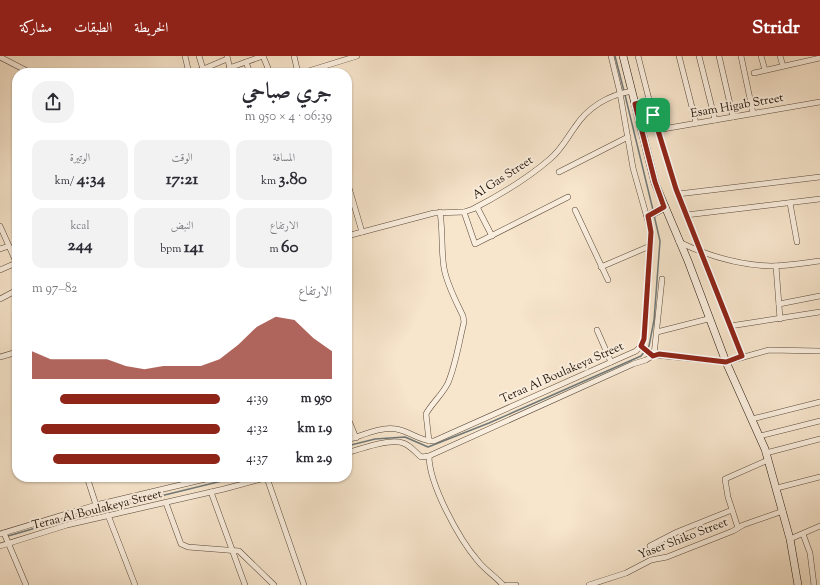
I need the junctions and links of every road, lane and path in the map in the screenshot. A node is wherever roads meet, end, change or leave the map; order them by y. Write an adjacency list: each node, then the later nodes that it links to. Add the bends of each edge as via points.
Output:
1 (185, 56): 22 (street)
2 (199, 56): 23 (street)
3 (263, 56): 18 (street); 28 (street)
4 (294, 56): 29 (street)
5 (356, 56): 30 (street)
6 (611, 56): 34 (street, Teraa Al Boulakeya Street)
7 (623, 56): 33 (main road)
8 (638, 56): 35 (street)
9 (679, 56): 41 (street)
10 (699, 56): 40 (street)
11 (719, 56): 39 (street)
12 (741, 56): 38 (street)
13 (761, 56): 31 (street)
14 (780, 56): 20 (street)
15 (0, 57): 21 (street)
16 (227, 58): 19 (street); 25 (street)
17 (820, 58): 20 (street)
18 (246, 62): 26 (street); 27 (street)
19 (211, 66): 24 (street)
20 (783, 66): 31 (street)
21 (21, 68)
22 (188, 68)
23 (203, 68)
24 (206, 68)
25 (229, 68)
26 (235, 68)
27 (248, 68)
28 (268, 68)
29 (297, 68)
30 (324, 68)
31 (764, 70): 32 (street)
32 (754, 72)
33 (632, 91): 34 (street, Al Gas Street); 37 (main road)
34 (620, 93): 43 (street, Teraa Al Boulakeya Street); 51 (street, Al Gas Street, via 605,99 589,111 550,159)
35 (649, 101): 37 (street); 42 (street)
36 (820, 102): 38 (street, Esam Higab Street)
37 (635, 104): 52 (main road)
38 (753, 113): 39 (street, Esam Higab Street)
39 (733, 117): 40 (street, Esam Higab Street)
40 (715, 120): 41 (street, Esam Higab Street)
41 (696, 123): 42 (street, Esam Higab Street)
42 (657, 130): 46 (street)
43 (628, 137): 44 (street); 56 (street, Teraa Al Boulakeya Street, via 635,177)
44 (559, 172)
45 (820, 177): 46 (street)
46 (678, 194): 57 (street)
47 (568, 197): 61 (street)
48 (352, 198): 59 (street)
49 (820, 199): 50 (street)
50 (790, 203): 57 (street); 63 (street)
51 (477, 207): 55 (street, Al Gas Street); 61 (street)
52 (661, 208): 56 (main road); 62 (main road)
53 (575, 210): 72 (street)
54 (440, 212): 55 (street, Al Gas Street); 59 (street, Al Gas Street); 102 (street, via 443,224 444,269 464,322 448,384 426,414)
55 (464, 212): 61 (street, via 473,244)
56 (649, 215): 65 (street, Teraa Al Boulakeya Street)
57 (686, 215): 68 (street)
58 (1, 230): 64 (street)
59 (362, 232): 60 (street, Al Gas Street)
60 (352, 235)
61 (492, 236)
62 (679, 242): 68 (street); 81 (main road)
63 (798, 242)
64 (9, 246): 66 (street); 67 (street)
65 (650, 246): 72 (street); 86 (street, Teraa Al Boulakeya Street)
66 (0, 249)
67 (12, 253)
68 (701, 253): 71 (street, via 733,261); 83 (street)
69 (820, 261): 71 (street)
70 (12, 266): 73 (street)
71 (776, 266): 79 (street)
72 (601, 267): 74 (street)
73 (0, 270)
74 (608, 280)
75 (662, 280): 85 (street)
76 (12, 293): 78 (street)
77 (820, 296): 79 (street)
78 (0, 299)
79 (779, 304): 82 (street)
80 (820, 312): 82 (street)
81 (708, 319): 85 (street); 92 (main road)
82 (780, 320): 83 (street)
83 (730, 326): 91 (street)
84 (597, 330): 93 (street)
85 (657, 332): 89 (street)
86 (642, 347): 89 (street); 93 (street, Teraa Al Boulakeya Street)
87 (820, 351): 91 (street, via 769,350)
88 (12, 353): 90 (street)
89 (653, 355): 92 (street); 104 (street, Teraa Al Boulakeya Street)
90 (0, 357)
91 (740, 357): 92 (street)
92 (728, 361): 95 (main road)
93 (611, 362): 102 (street, Teraa Al Boulakeya Street)
94 (820, 402): 95 (street)
95 (752, 419): 98 (main road)
96 (820, 421): 98 (street)
97 (352, 428): 99 (street)
98 (760, 436): 105 (main road)
99 (356, 438): 100 (street); 102 (street, via 395,428)
100 (352, 439)
101 (820, 439): 105 (street)
102 (429, 442)
103 (352, 452): 104 (street, via 400,442 407,444 421,457)
104 (429, 456): 132 (street, via 430,470 455,526 476,559)
105 (767, 456): 111 (main road); 115 (street, via 725,479)
106 (820, 477): 111 (street)
107 (89, 482): 114 (street)
108 (193, 482): 114 (street, Teraa Al Boulakeya Street)
109 (249, 482): 112 (street, Teraa Al Boulakeya Street)
110 (270, 482): 131 (street)
111 (777, 488): 116 (main road)
112 (210, 492): 113 (street, Teraa Al Boulakeya Street); 126 (street)
113 (166, 503): 117 (street, Teraa Al Boulakeya Street); 126 (street, via 181,544 188,547)
114 (96, 505): 120 (street, Teraa Al Boulakeya Street)
115 (732, 510): 119 (street); 125 (street)
116 (783, 512): 119 (street, Yaser Shiko Street); 122 (main road)
117 (108, 515): 123 (street, Teraa Al Boulakeya Street); 128 (street)
118 (820, 526): 121 (street)
119 (738, 528): 135 (street, Yaser Shiko Street, via 667,557 651,560 622,575)
120 (2, 533): 123 (street)
121 (801, 534): 122 (street); 137 (street, via 810,553)
122 (791, 539): 136 (main road)
123 (9, 543): 124 (street, Teraa Al Boulakeya Street); 127 (street)
124 (0, 546)
125 (650, 546)
126 (231, 550): 129 (street); 130 (street, via 239,551 247,557)
127 (26, 585)
128 (135, 585)
129 (245, 585)
130 (274, 585)
131 (304, 585)
132 (502, 585)
133 (507, 585): 134 (street)
134 (516, 585)
135 (589, 585)
136 (798, 585)
137 (814, 585)

